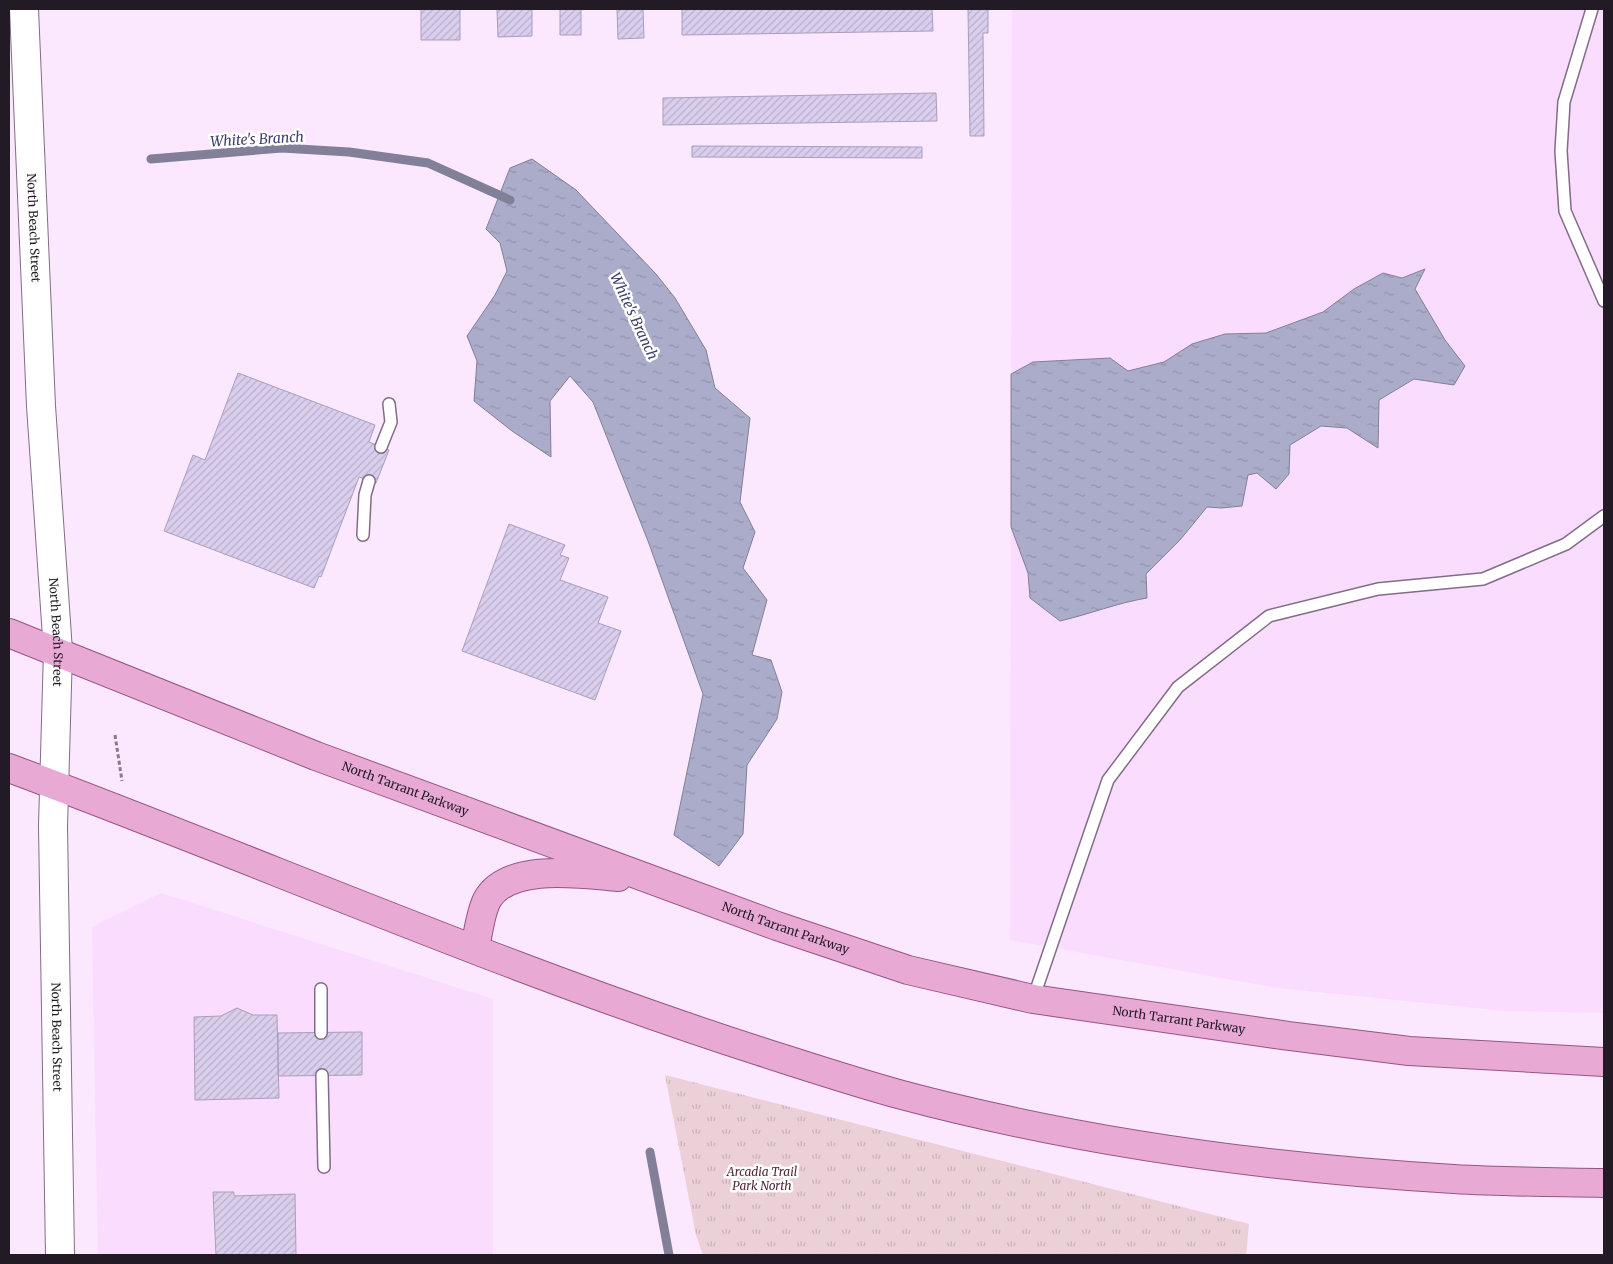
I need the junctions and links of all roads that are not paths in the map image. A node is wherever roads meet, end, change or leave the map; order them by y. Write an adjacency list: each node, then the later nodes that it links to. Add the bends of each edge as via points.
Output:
1 (24, 9): 3 (main road, North Beach Street)
2 (1592, 9): 4 (lane, via 1564,102 1561,152 1564,211)
3 (17, 60): 11 (main road, North Beach Street, via 30,110 41,406)
4 (1604, 301)
5 (389, 404): 6 (lane, via 391,422)
6 (381, 447)
7 (369, 481): 9 (lane)
8 (1604, 516): 17 (lane, via 1566,544 1482,579 1378,589 1269,616 1178,687 1108,780)
9 (363, 535)
10 (9, 633): 11 (main road, North Tarrant Parkway)
11 (58, 651): 13 (main road, North Beach Street); 14 (main road, North Tarrant Parkway, via 316,756)
12 (9, 768): 13 (main road)
13 (54, 785): 15 (main road); 23 (main road, North Beach Street)
14 (650, 879): 15 (main road, via 555,872 518,878 500,887 487,900); 17 (main road, North Tarrant Parkway, via 908,970)
15 (475, 949): 22 (main road, via 667,1021 780,1058 901,1095 1033,1126 1157,1149 1299,1166 1456,1180)
16 (321, 989): 18 (lane)
17 (1033, 999): 19 (main road, North Tarrant Parkway, via 1409,1051)
18 (321, 1033)
19 (1604, 1062)
20 (322, 1075): 21 (lane)
21 (324, 1167)
22 (1604, 1183)
23 (60, 1255)

